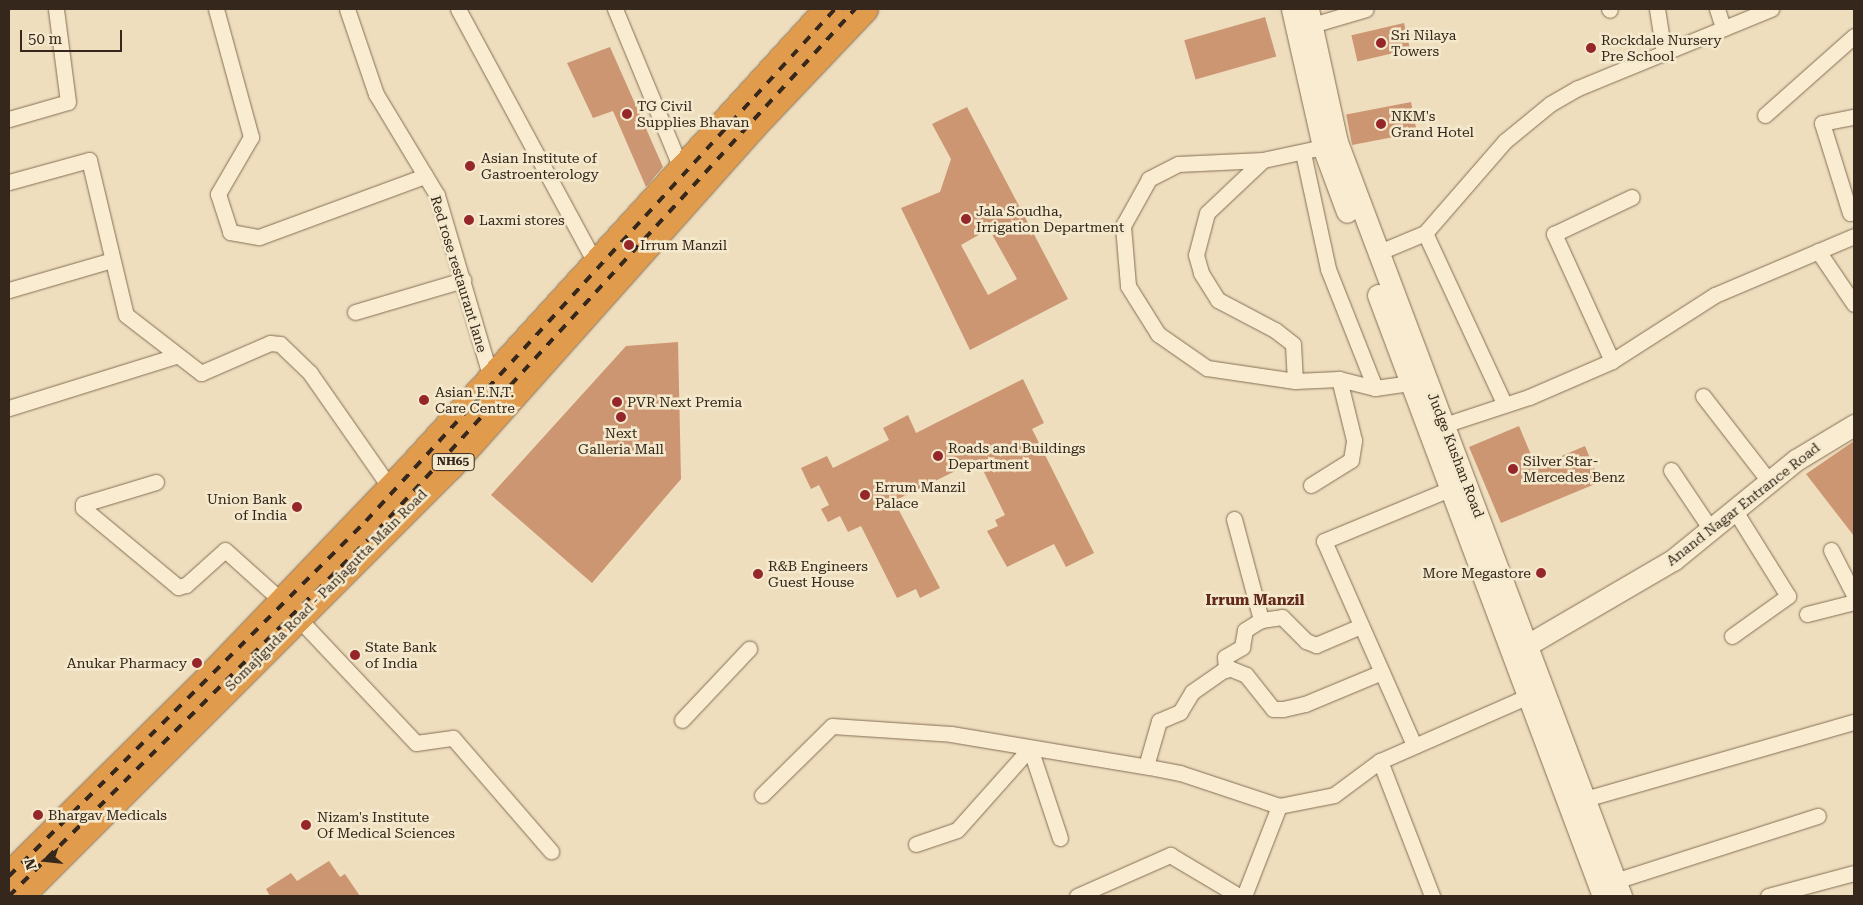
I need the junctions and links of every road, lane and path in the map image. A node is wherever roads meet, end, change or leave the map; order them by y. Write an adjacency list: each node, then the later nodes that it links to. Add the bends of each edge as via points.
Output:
1 (56, 9): 20 (street, via 68,102)
2 (216, 9): 24 (street, via 251,136 218,194 230,232 259,237)
3 (347, 9): 24 (street, Red rose restaurant lane, via 376,94)
4 (458, 9): 33 (street)
5 (615, 9): 23 (street)
6 (829, 9): 16 (highway, Somajiguda Road - Panjagutta Main Road / NH65)
7 (864, 9): 16 (highway, Somajiguda Road - Panjagutta Main Road / NH65)
8 (1292, 9): 21 (main road, Judge Kushan Road)
9 (1366, 9): 13 (street)
10 (1656, 9): 17 (street)
11 (1716, 9): 14 (street)
12 (1771, 9): 14 (street)
13 (1310, 17): 31 (main road, Judge Kushan Road, via 1337,142)
14 (1723, 28): 17 (street)
15 (1854, 36): 18 (street)
16 (813, 45): 23 (highway, Somajiguda Road - Panjagutta Main Road / NH65); 62 (highway, Somajiguda Road - Panjagutta Main Road / NH65, via 450,466)
17 (1664, 53): 28 (street, via 1578,88 1550,104 1505,141)
18 (1765, 115)
19 (1854, 116): 27 (street, via 1822,123)
20 (9, 119)
21 (1313, 150): 22 (street); 43 (main road, Judge Kushan Road); 44 (street, via 1328,269)
22 (1263, 160): 42 (street, via 1207,213 1196,255 1201,273 1218,300 1275,330 1292,344); 42 (street, via 1178,164 1149,179 1124,226 1128,286 1158,334 1207,368)
23 (682, 171): 33 (highway, Somajiguda Road - Panjagutta Main Road / NH65)
24 (425, 176): 34 (street, Red rose restaurant lane, via 437,195)
25 (9, 182): 32 (street, via 89,160)
26 (1632, 197): 39 (street, via 1554,234)
27 (1850, 213)
28 (1424, 233): 31 (street); 46 (street)
29 (1854, 236): 30 (street)
30 (1818, 251): 36 (street); 39 (street, via 1715,295)
31 (1377, 253): 48 (main road, Judge Kushan Road)
32 (112, 260): 35 (street); 38 (street, via 126,315)
33 (596, 264): 40 (highway, Somajiguda Road - Panjagutta Main Road / NH65)
34 (464, 280): 37 (street); 40 (street, Red rose restaurant lane)
35 (9, 290)
36 (1854, 304)
37 (355, 312)
38 (176, 356): 47 (street); 55 (street, via 201,373 270,343 280,344 310,373)
39 (1612, 361): 46 (street, via 1529,397)
40 (491, 378): 55 (highway, Somajiguda Road - Panjagutta Main Road / NH65)
41 (1339, 379): 42 (street); 44 (street); 53 (street, via 1354,440 1351,460)
42 (1296, 381)
43 (1410, 382): 44 (street); 54 (main road, Judge Kushan Road)
44 (1375, 388)
45 (1703, 396): 51 (street)
46 (1504, 404): 48 (street)
47 (9, 408)
48 (1444, 425): 67 (main road, Judge Kushan Road)
49 (1854, 425): 51 (main road, Anand Nagar Entrance Road)
50 (1671, 470): 58 (street)
51 (1769, 481): 56 (main road, Anand Nagar Entrance Road)
52 (156, 482): 62 (street, via 83,504 83,508 178,587 186,585 225,550)
53 (1311, 485)
54 (1452, 488): 65 (street, via 1324,541); 71 (main road, Judge Kushan Road)
55 (391, 489): 62 (highway, Somajiguda Road - Panjagutta Main Road / NH65)
56 (1734, 511): 58 (main road, Anand Nagar Entrance Road); 66 (street, via 1788,596 1785,602)
57 (1234, 519): 64 (street)
58 (1712, 531): 67 (main road, Anand Nagar Entrance Road, via 1673,560)
59 (1831, 550): 60 (street)
60 (1854, 595)
61 (1854, 602): 63 (street)
62 (297, 604): 84 (street, via 416,743 453,738); 86 (highway, Somajiguda Road - Panjagutta Main Road / NH65); 89 (highway, Somajiguda Road - Panjagutta Main Road / NH65)
63 (1807, 614)
64 (1261, 620): 65 (street, via 1282,617 1306,641 1316,645); 69 (street, via 1245,630 1242,647 1225,657)
65 (1361, 626): 70 (street)
66 (1732, 636)
67 (1529, 644): 79 (main road, Judge Kushan Road)
68 (749, 649): 72 (street)
69 (1226, 670): 70 (street, via 1246,675 1273,709 1305,704); 77 (street, via 1192,692 1180,712 1159,721)
70 (1382, 672): 74 (street)
71 (1529, 696): 74 (street); 87 (main road, Judge Kushan Road)
72 (682, 720)
73 (1854, 722): 79 (street)
74 (1414, 745): 76 (street)
75 (1030, 748): 77 (street); 78 (street, via 951,734 832,726); 82 (street); 83 (street, via 956,830)
76 (1380, 760): 80 (street, via 1334,795); 93 (street)
77 (1146, 766): 80 (street, via 1180,772)
78 (762, 795)
79 (1585, 799): 87 (main road, Judge Kushan Road)
80 (1279, 806): 92 (street)
81 (1818, 816): 87 (street)
82 (1060, 838)
83 (916, 844)
84 (552, 852)
85 (1854, 873): 88 (street)
86 (9, 877)
87 (1613, 891)
88 (1802, 892): 94 (street)
89 (20, 896)
90 (1077, 896): 91 (street, via 1170,855)
91 (1239, 896)
92 (1244, 896)
93 (1432, 896)
94 (1768, 896)

